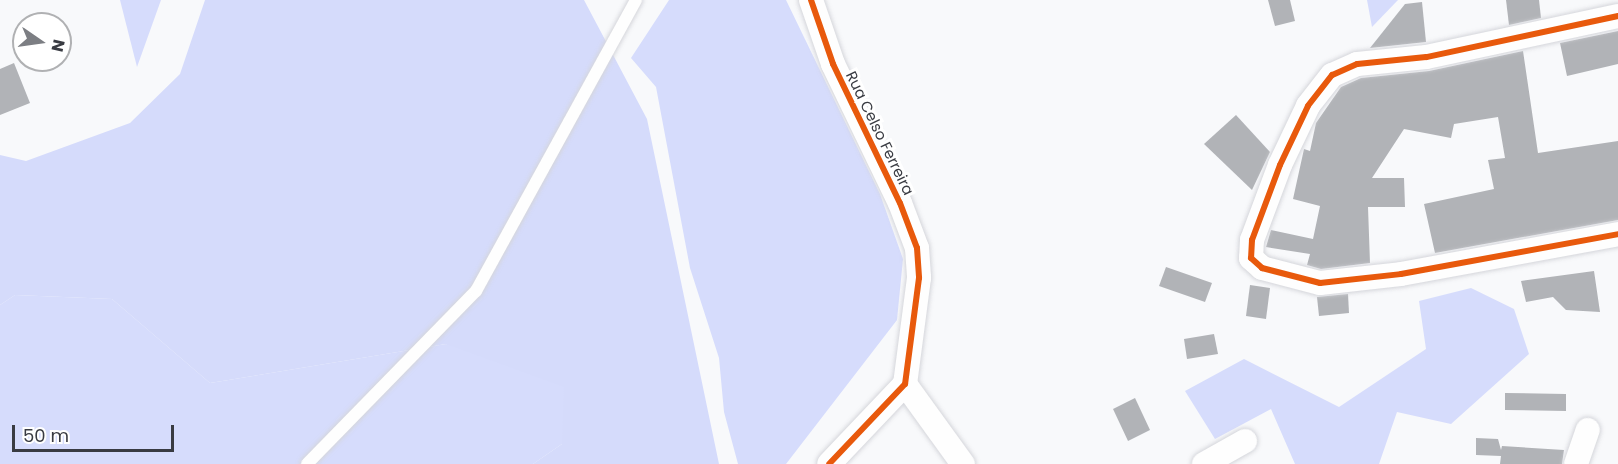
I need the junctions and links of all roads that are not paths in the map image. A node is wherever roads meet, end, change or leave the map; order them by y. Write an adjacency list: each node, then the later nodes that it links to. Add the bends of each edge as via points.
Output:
1 (636, 0): 8 (lane, via 476,291)
2 (811, 0): 5 (street, Rua Celso Ferreira, via 833,64 874,144 917,248 919,278)
3 (1618, 16): 4 (street, via 1426,57 1357,64 1332,75 1308,106 1280,165 1252,240 1251,258 1262,268 1320,283 1424,270)
4 (1618, 234)
5 (905, 384): 9 (street); 10 (street)
6 (1588, 430): 12 (street)
7 (1245, 441): 11 (street)
8 (307, 464)
9 (830, 464)
10 (963, 464)
11 (1204, 464)
12 (1576, 464)

